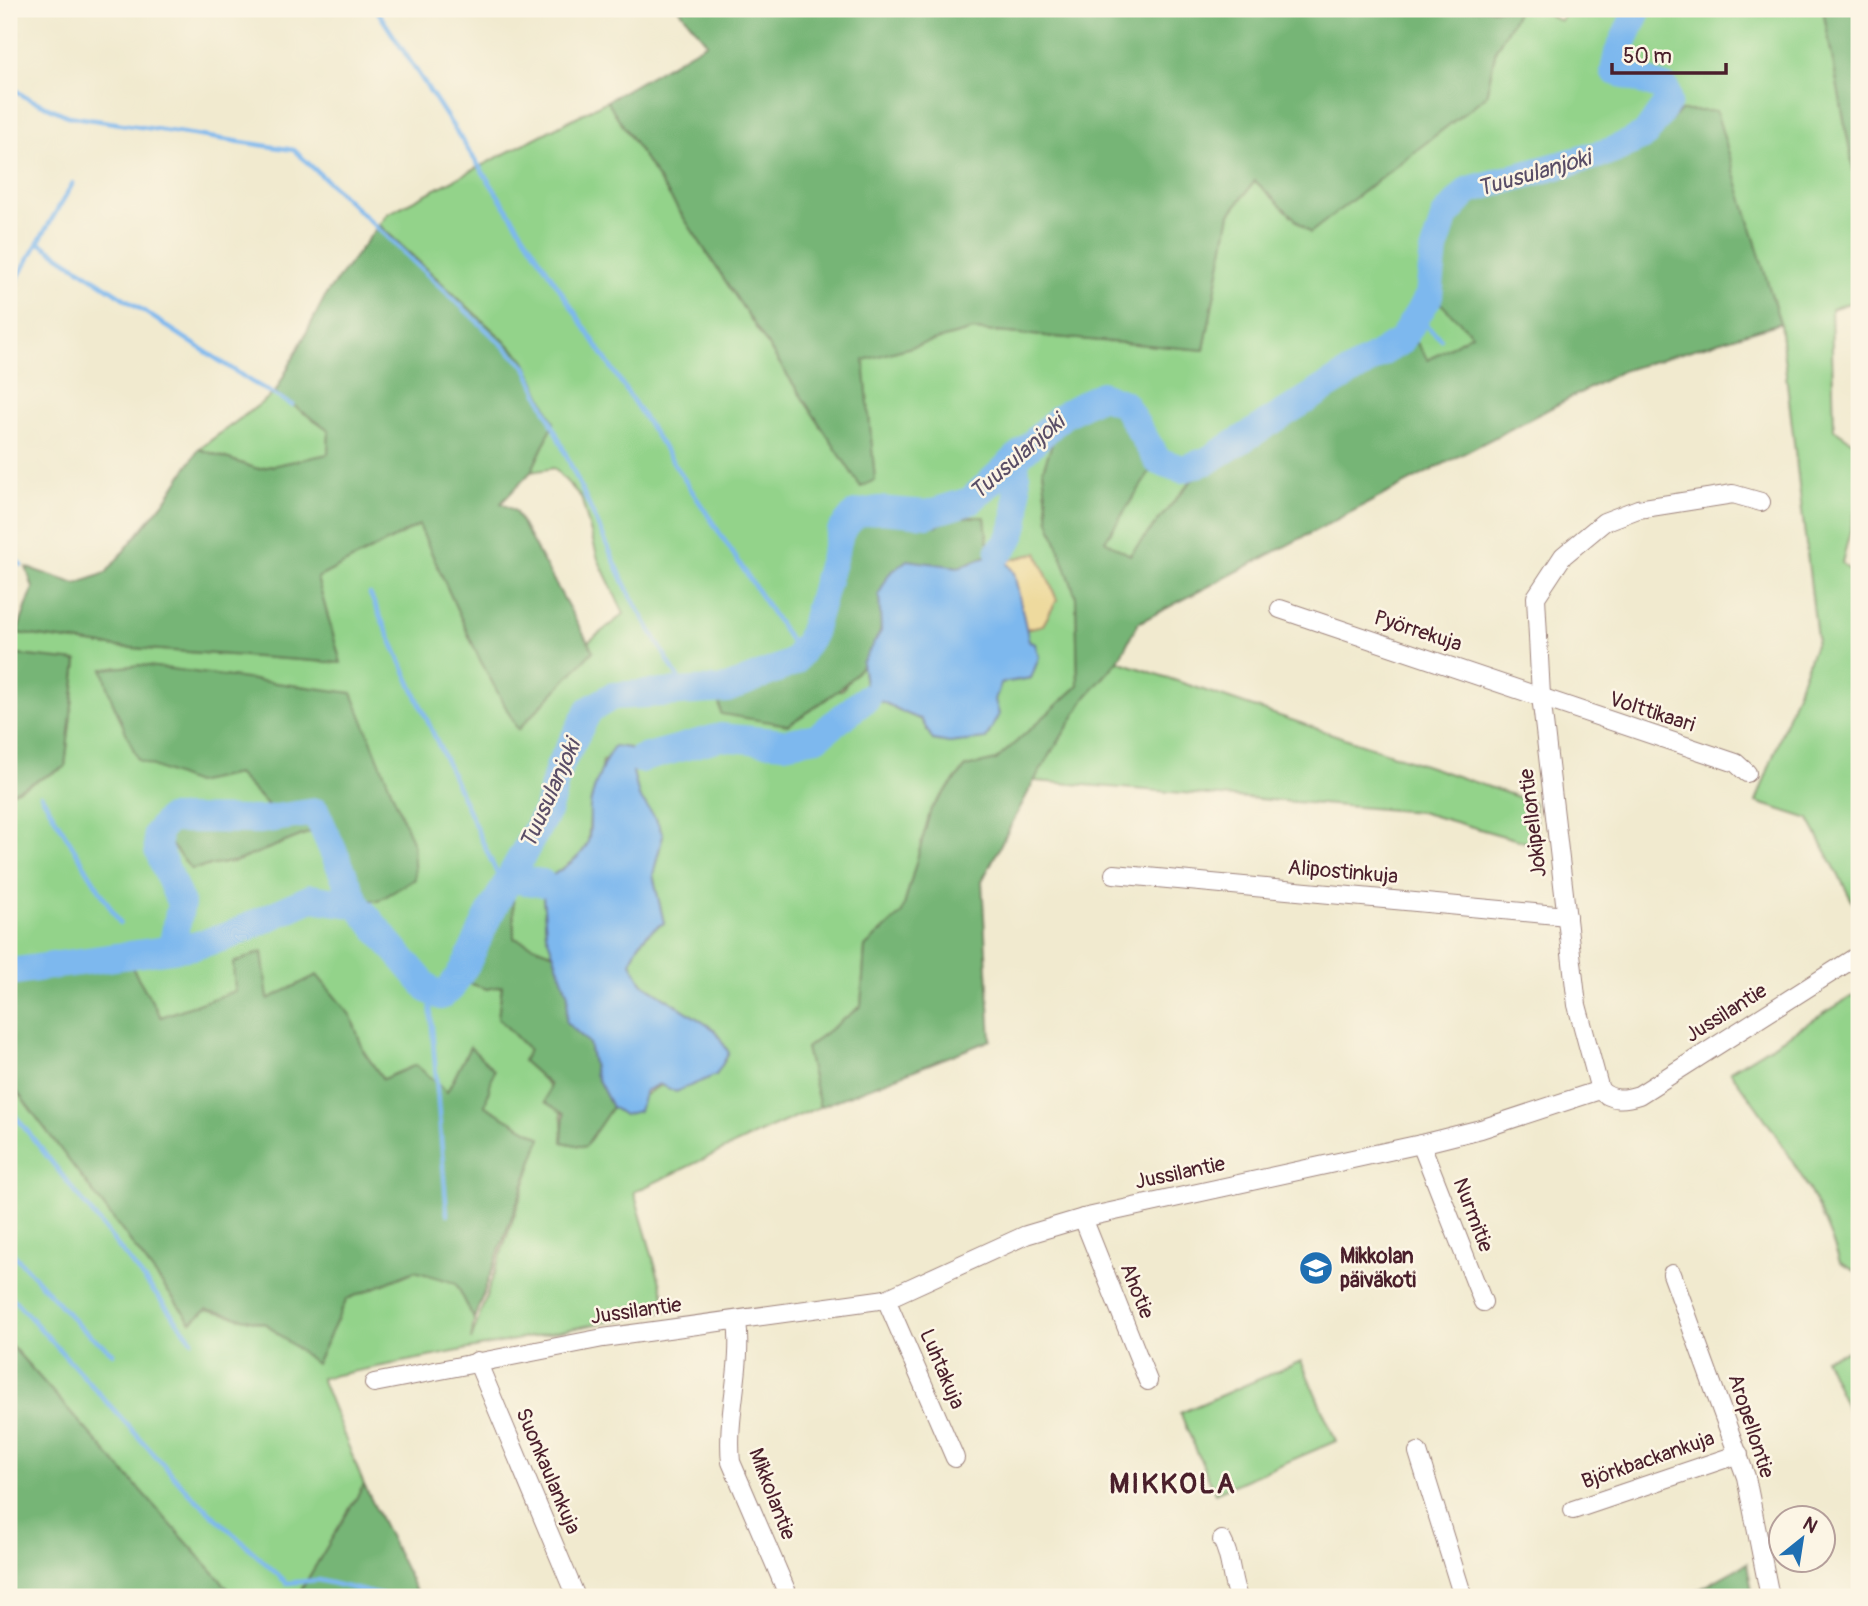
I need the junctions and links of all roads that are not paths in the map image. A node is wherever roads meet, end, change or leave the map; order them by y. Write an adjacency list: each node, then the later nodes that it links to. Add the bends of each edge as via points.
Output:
1 (1761, 502): 3 (street, Jokipellontie, via 1733,494 1638,509 1604,522 1563,556 1536,597)
2 (1280, 609): 3 (street, Pyörrekuja)
3 (1541, 696): 4 (street, Volttikaari, via 1736,763); 6 (street, Jokipellontie)
4 (1747, 773)
5 (1114, 874): 6 (street, Alipostinkuja)
6 (1567, 916): 8 (street, Jokipellontie, via 1577,1005)
7 (1859, 955): 8 (street, Jussilantie, via 1639,1095 1624,1100)
8 (1600, 1090): 9 (street, Jussilantie)
9 (1421, 1144): 10 (street, Jussilantie); 13 (street, Nurmitie)
10 (1083, 1218): 12 (street, Jussilantie, via 1026,1236); 16 (street, Ahotie)
11 (1672, 1274): 19 (street, Aropellontie)
12 (886, 1299): 14 (street, Jussilantie); 20 (street, Luhtakuja)
13 (1483, 1302)
14 (737, 1321): 15 (street, Jussilantie, via 603,1338); 24 (street, Mikkolantie, via 740,1344 731,1462)
15 (477, 1361): 17 (street, Jussilantie); 23 (street, Suonkaulankuja)
16 (1148, 1381)
17 (374, 1383)
18 (1418, 1452): 26 (street)
19 (1739, 1454): 21 (street, Björkbackankuja); 27 (street, Aropellontie)
20 (955, 1458)
21 (1573, 1510)
22 (1222, 1539): 25 (street, via 1230,1554)
23 (576, 1597)
24 (789, 1597)
25 (1238, 1597)
26 (1463, 1597)
27 (1770, 1597)

